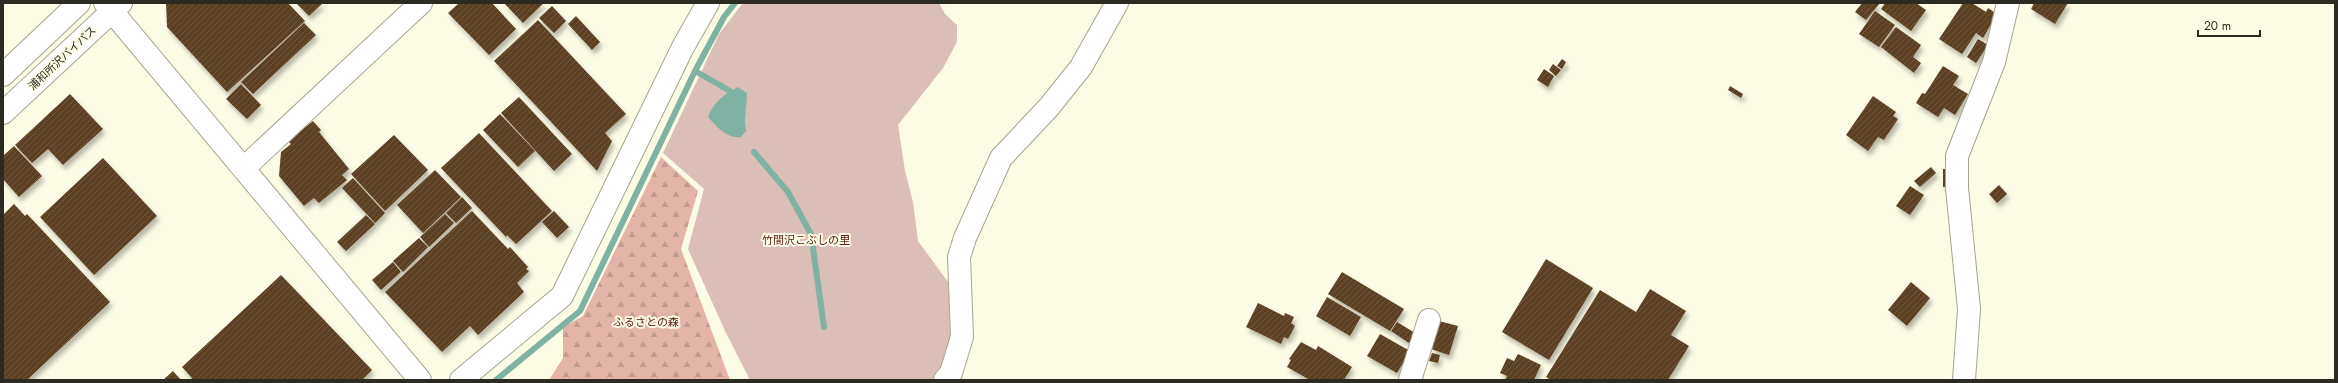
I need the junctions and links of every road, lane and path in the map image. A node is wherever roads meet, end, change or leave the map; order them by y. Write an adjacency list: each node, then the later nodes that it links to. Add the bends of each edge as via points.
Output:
1 (79, 3): 7 (main road)
2 (421, 3): 9 (main road)
3 (708, 3): 12 (main road, via 683,47 562,296)
4 (1117, 3): 13 (main road, via 1081,67 1049,107 1001,158 959,257 962,337 951,373)
5 (2008, 3): 15 (main road, via 1994,62 1957,156 1968,309)
6 (113, 6): 8 (main road, 浦和所沢バイパス); 9 (main road)
7 (3, 75)
8 (3, 113)
9 (244, 168): 11 (main road)
10 (1429, 320): 14 (main road)
11 (420, 380)
12 (461, 380)
13 (945, 380)
14 (1410, 380)
15 (1964, 380)

